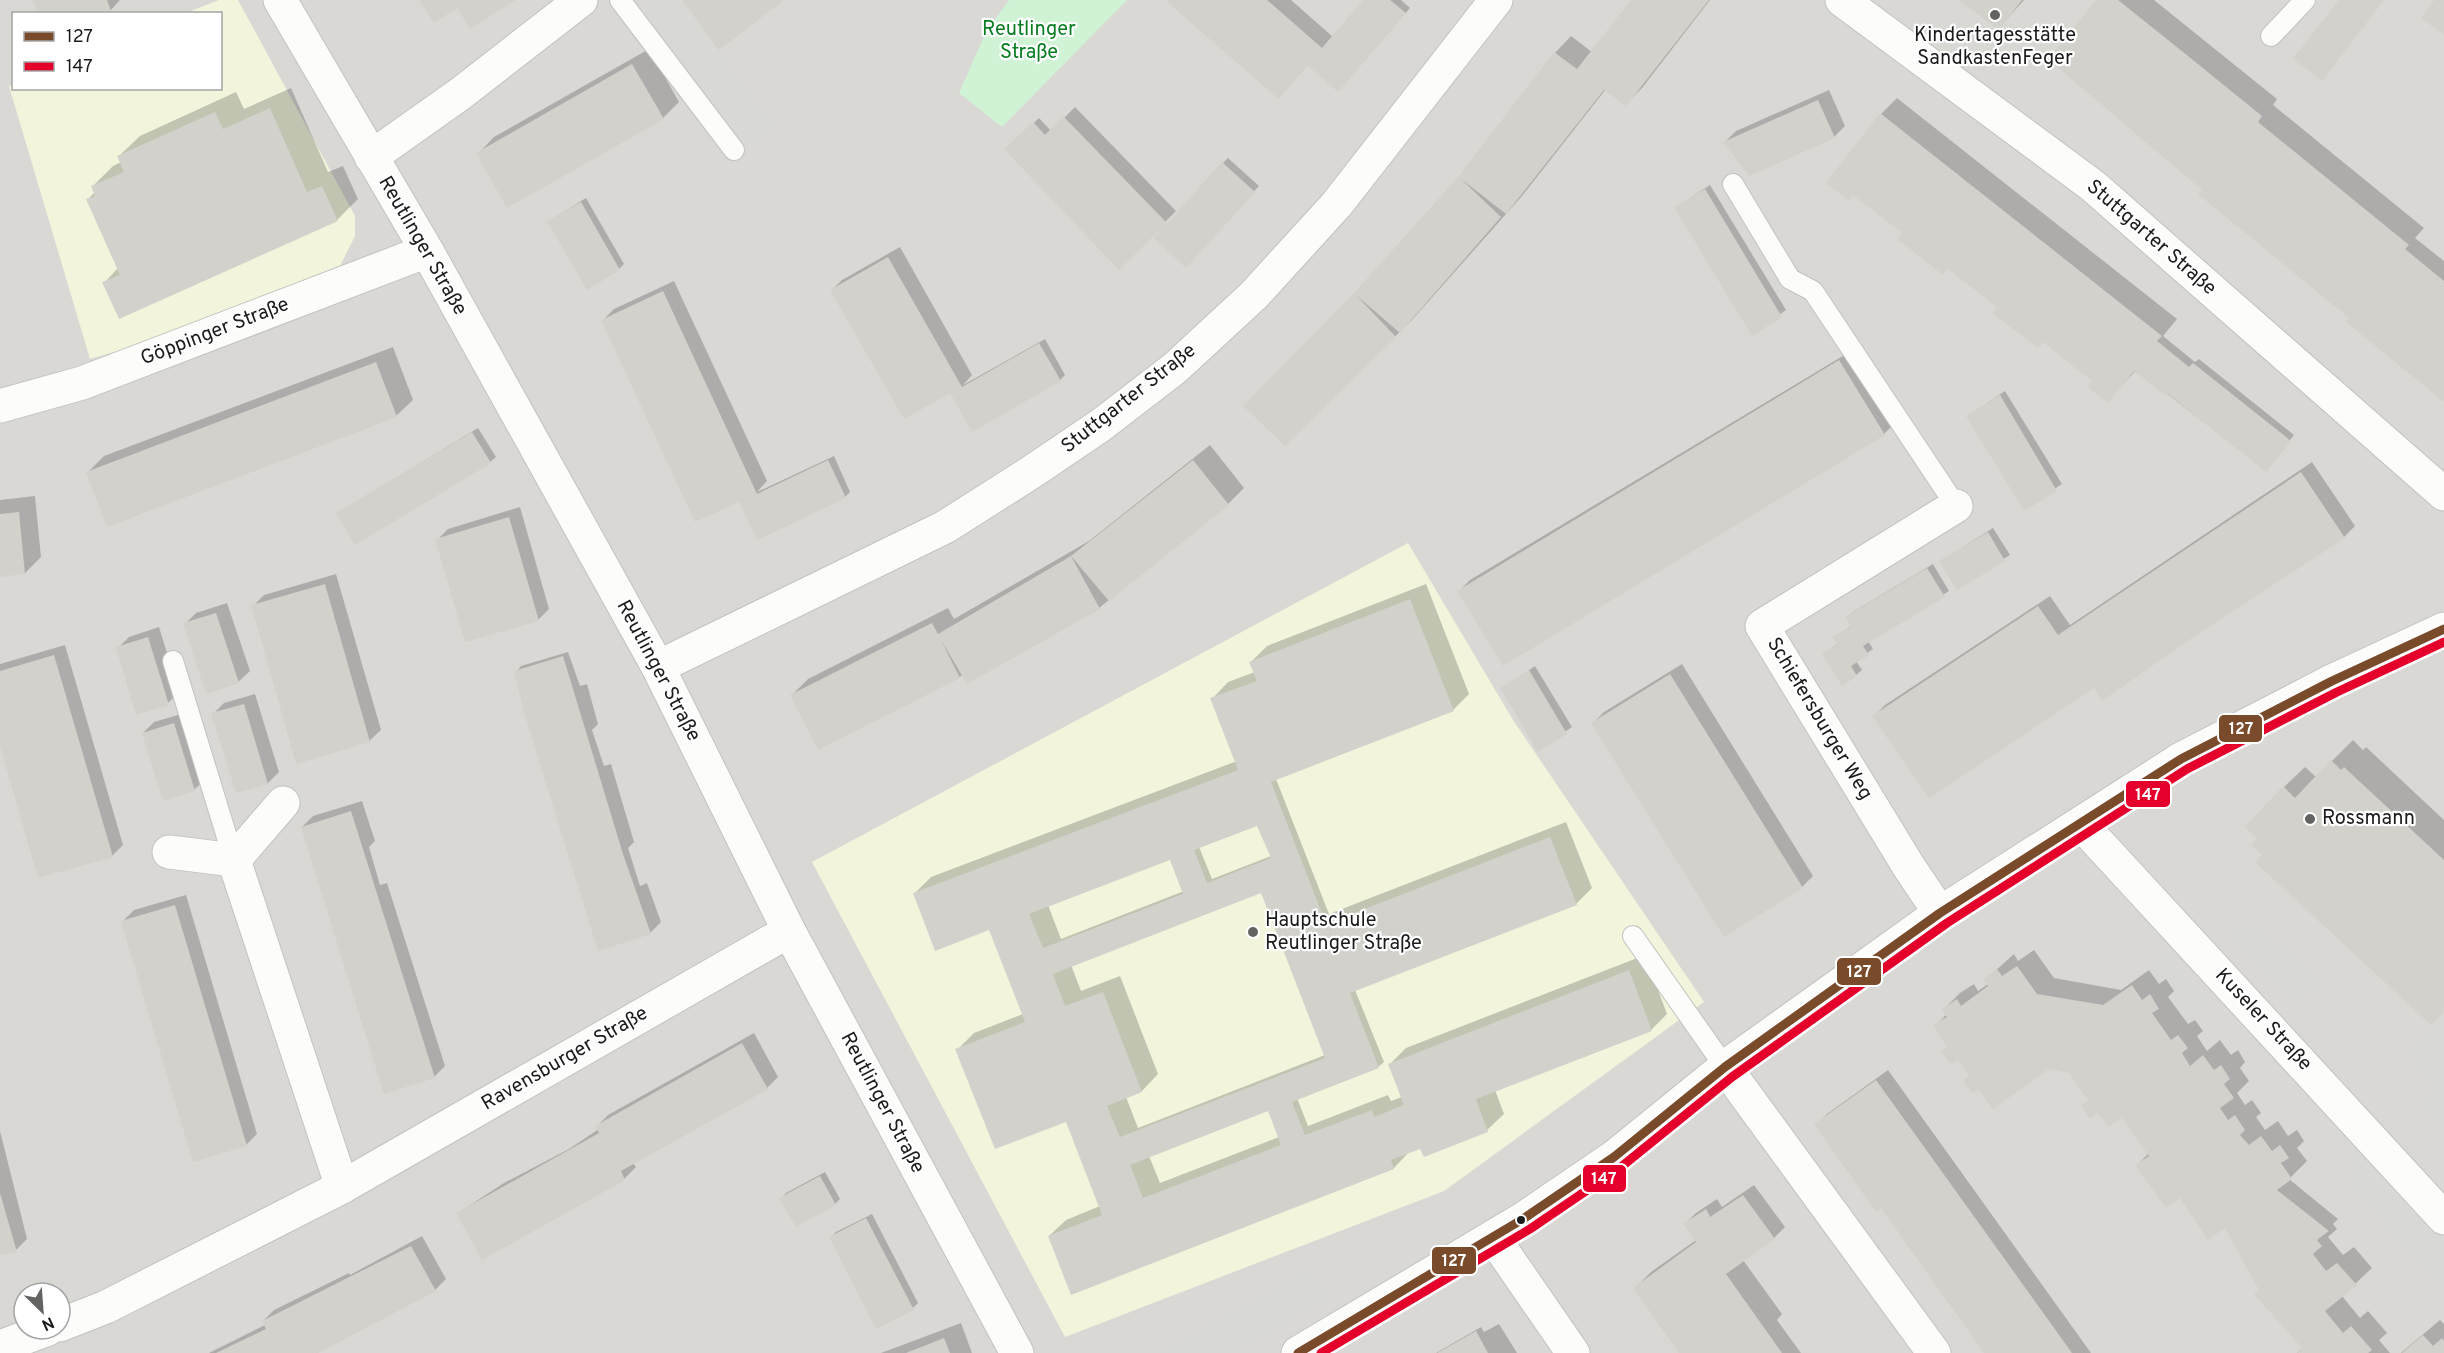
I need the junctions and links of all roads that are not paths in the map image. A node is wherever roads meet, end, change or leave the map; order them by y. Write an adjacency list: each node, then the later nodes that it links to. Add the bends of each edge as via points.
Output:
1 (280, 0): 9 (street, Reutlinger Straße)
2 (581, 0): 9 (street, via 460,94)
3 (620, 0): 8 (lane)
4 (1496, 0): 17 (street, Stuttgarter Straße, via 1337,204 1254,295 1175,368 1101,425 945,527)
5 (1842, 0): 13 (street, Stuttgarter Straße, via 2093,186)
6 (2305, 0): 7 (lane)
7 (2271, 36)
8 (734, 150)
9 (370, 157): 11 (street, Reutlinger Straße)
10 (1733, 184): 14 (lane, via 1790,279 1813,291)
11 (427, 251): 12 (street, Göppinger Straße, via 82,383); 17 (street, Reutlinger Straße)
12 (0, 406)
13 (2444, 494)
14 (1956, 506): 22 (street, Schiefersburger Weg, via 1762,626)
15 (2444, 629): 19 (street, via 2332,681 2181,759)
16 (172, 661): 21 (lane)
17 (658, 667): 23 (street, Reutlinger Straße)
18 (283, 803): 21 (street)
19 (2081, 824): 22 (street); 27 (street, Kuseler Straße)
20 (169, 852): 21 (street)
21 (234, 860): 26 (street)
22 (1940, 913): 25 (street)
23 (789, 931): 26 (street, Ravensburger Straße); 32 (street, Reutlinger Straße)
24 (1633, 936): 25 (lane)
25 (1725, 1067): 28 (street, via 1614,1157); 35 (street)
26 (342, 1187): 29 (street, Ravensburger Straße, via 106,1307)
27 (2444, 1218)
28 (1493, 1237): 33 (street); 34 (street)
29 (72, 1320)
30 (16, 1341): 31 (street)
31 (0, 1347)
32 (1017, 1353)
33 (1298, 1353)
34 (1573, 1353)
35 (1934, 1353)

